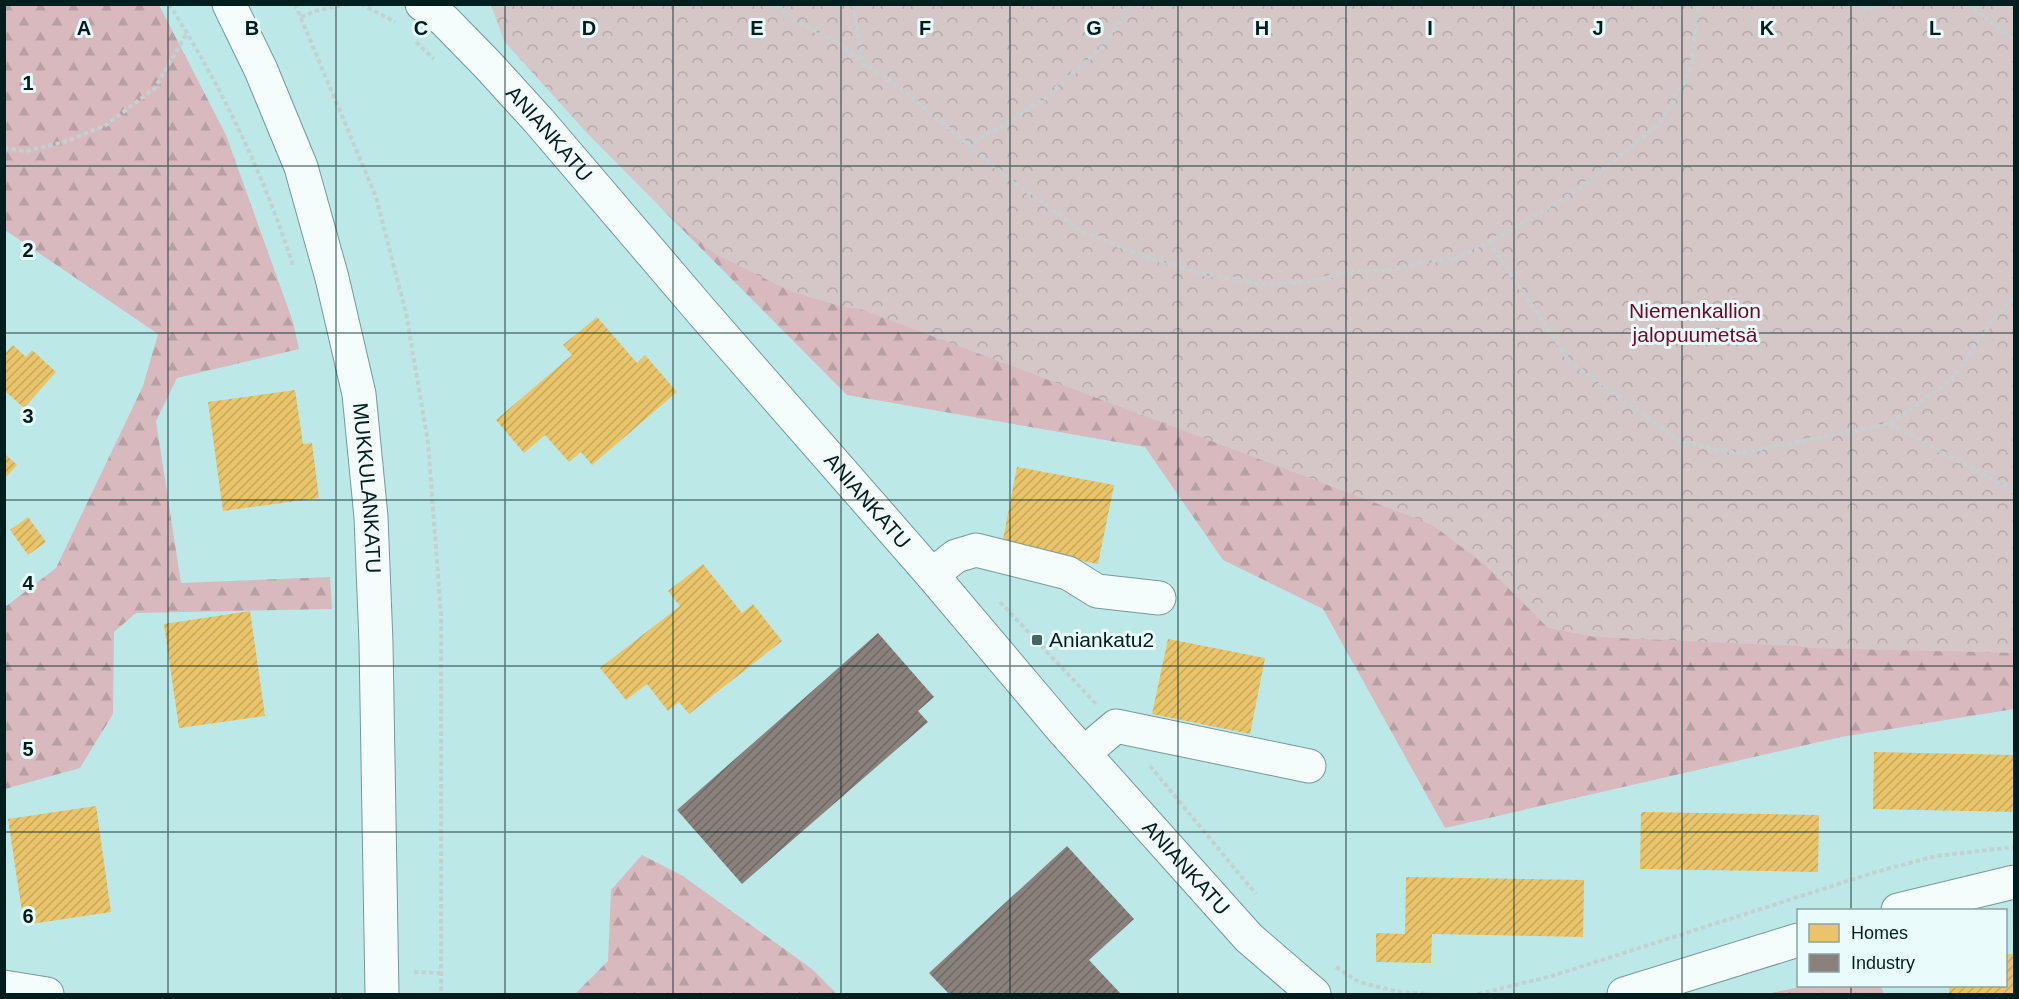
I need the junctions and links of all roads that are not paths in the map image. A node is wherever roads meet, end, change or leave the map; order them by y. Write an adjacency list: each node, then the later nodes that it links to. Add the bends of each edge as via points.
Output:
1 (229, 4): 12 (street, MUKKULANKATU, via 302,167 359,394 371,517)
2 (422, 4): 3 (street, ANIANKATU, via 444,20 487,64)
3 (932, 575): 4 (street, via 956,556 976,550 1068,573 1097,591); 5 (street, ANIANKATU)
4 (1159, 597)
5 (1084, 753): 6 (street, via 1116,726); 13 (street, ANIANKATU, via 1249,938)
6 (1309, 766)
7 (2014, 882): 8 (street)
8 (1902, 909)
9 (1797, 940): 14 (street)
10 (4, 987): 11 (street)
11 (47, 994)
12 (382, 994)
13 (1314, 994)
14 (1624, 994)

